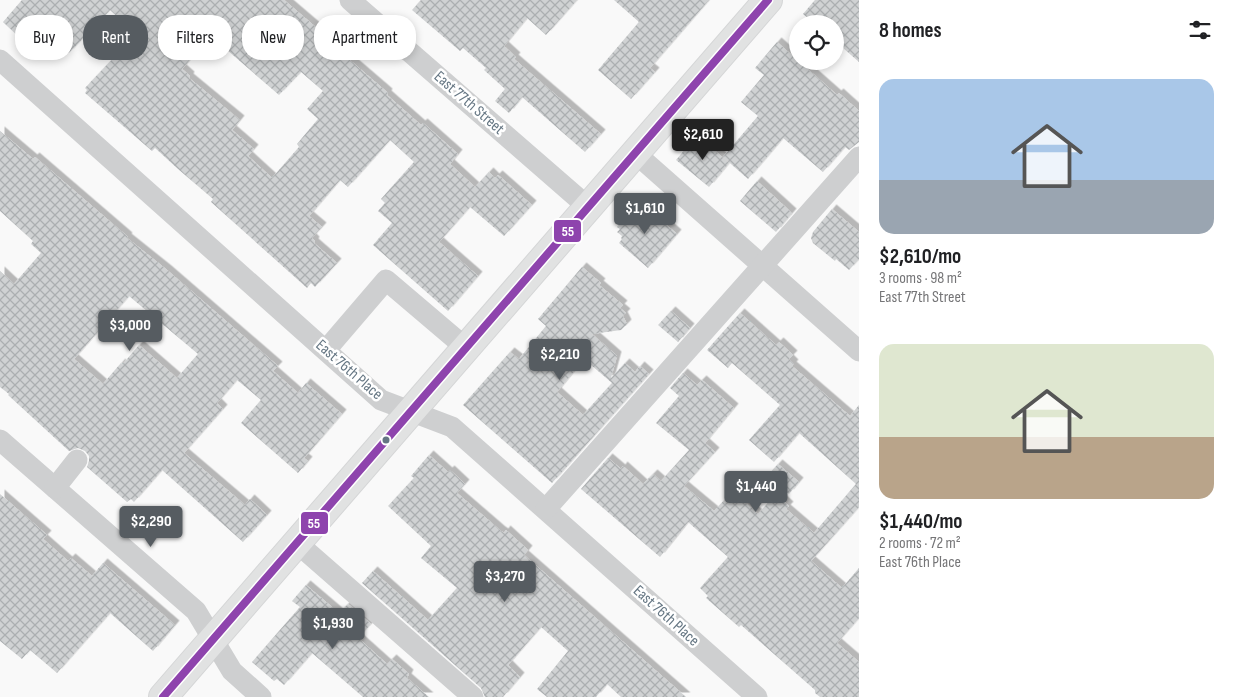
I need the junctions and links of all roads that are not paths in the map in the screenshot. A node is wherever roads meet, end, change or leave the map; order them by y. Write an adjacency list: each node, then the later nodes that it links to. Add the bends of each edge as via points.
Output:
1 (350, 0): 6 (street, East 77th Street)
2 (768, 0): 4 (main road)
3 (0, 60): 9 (street, East 76th Place)
4 (635, 153): 6 (main road); 7 (street)
5 (859, 157): 7 (street)
6 (588, 207): 8 (main road)
7 (762, 265): 10 (street); 15 (street)
8 (466, 348): 9 (street, via 386,280); 11 (main road)
9 (326, 350): 11 (street, East 76th Place, via 381,400)
10 (859, 351)
11 (411, 411): 15 (street, East 76th Place, via 452,427); 16 (main road)
12 (0, 440): 14 (street)
13 (77, 460): 14 (street)
14 (55, 488): 17 (street, via 196,611)
15 (546, 509): 21 (street, East 76th Place)
16 (297, 543): 17 (main road); 20 (street)
17 (213, 639): 18 (main road); 19 (street, via 232,671)
18 (163, 697)
19 (261, 697)
20 (473, 697)
21 (757, 697)

